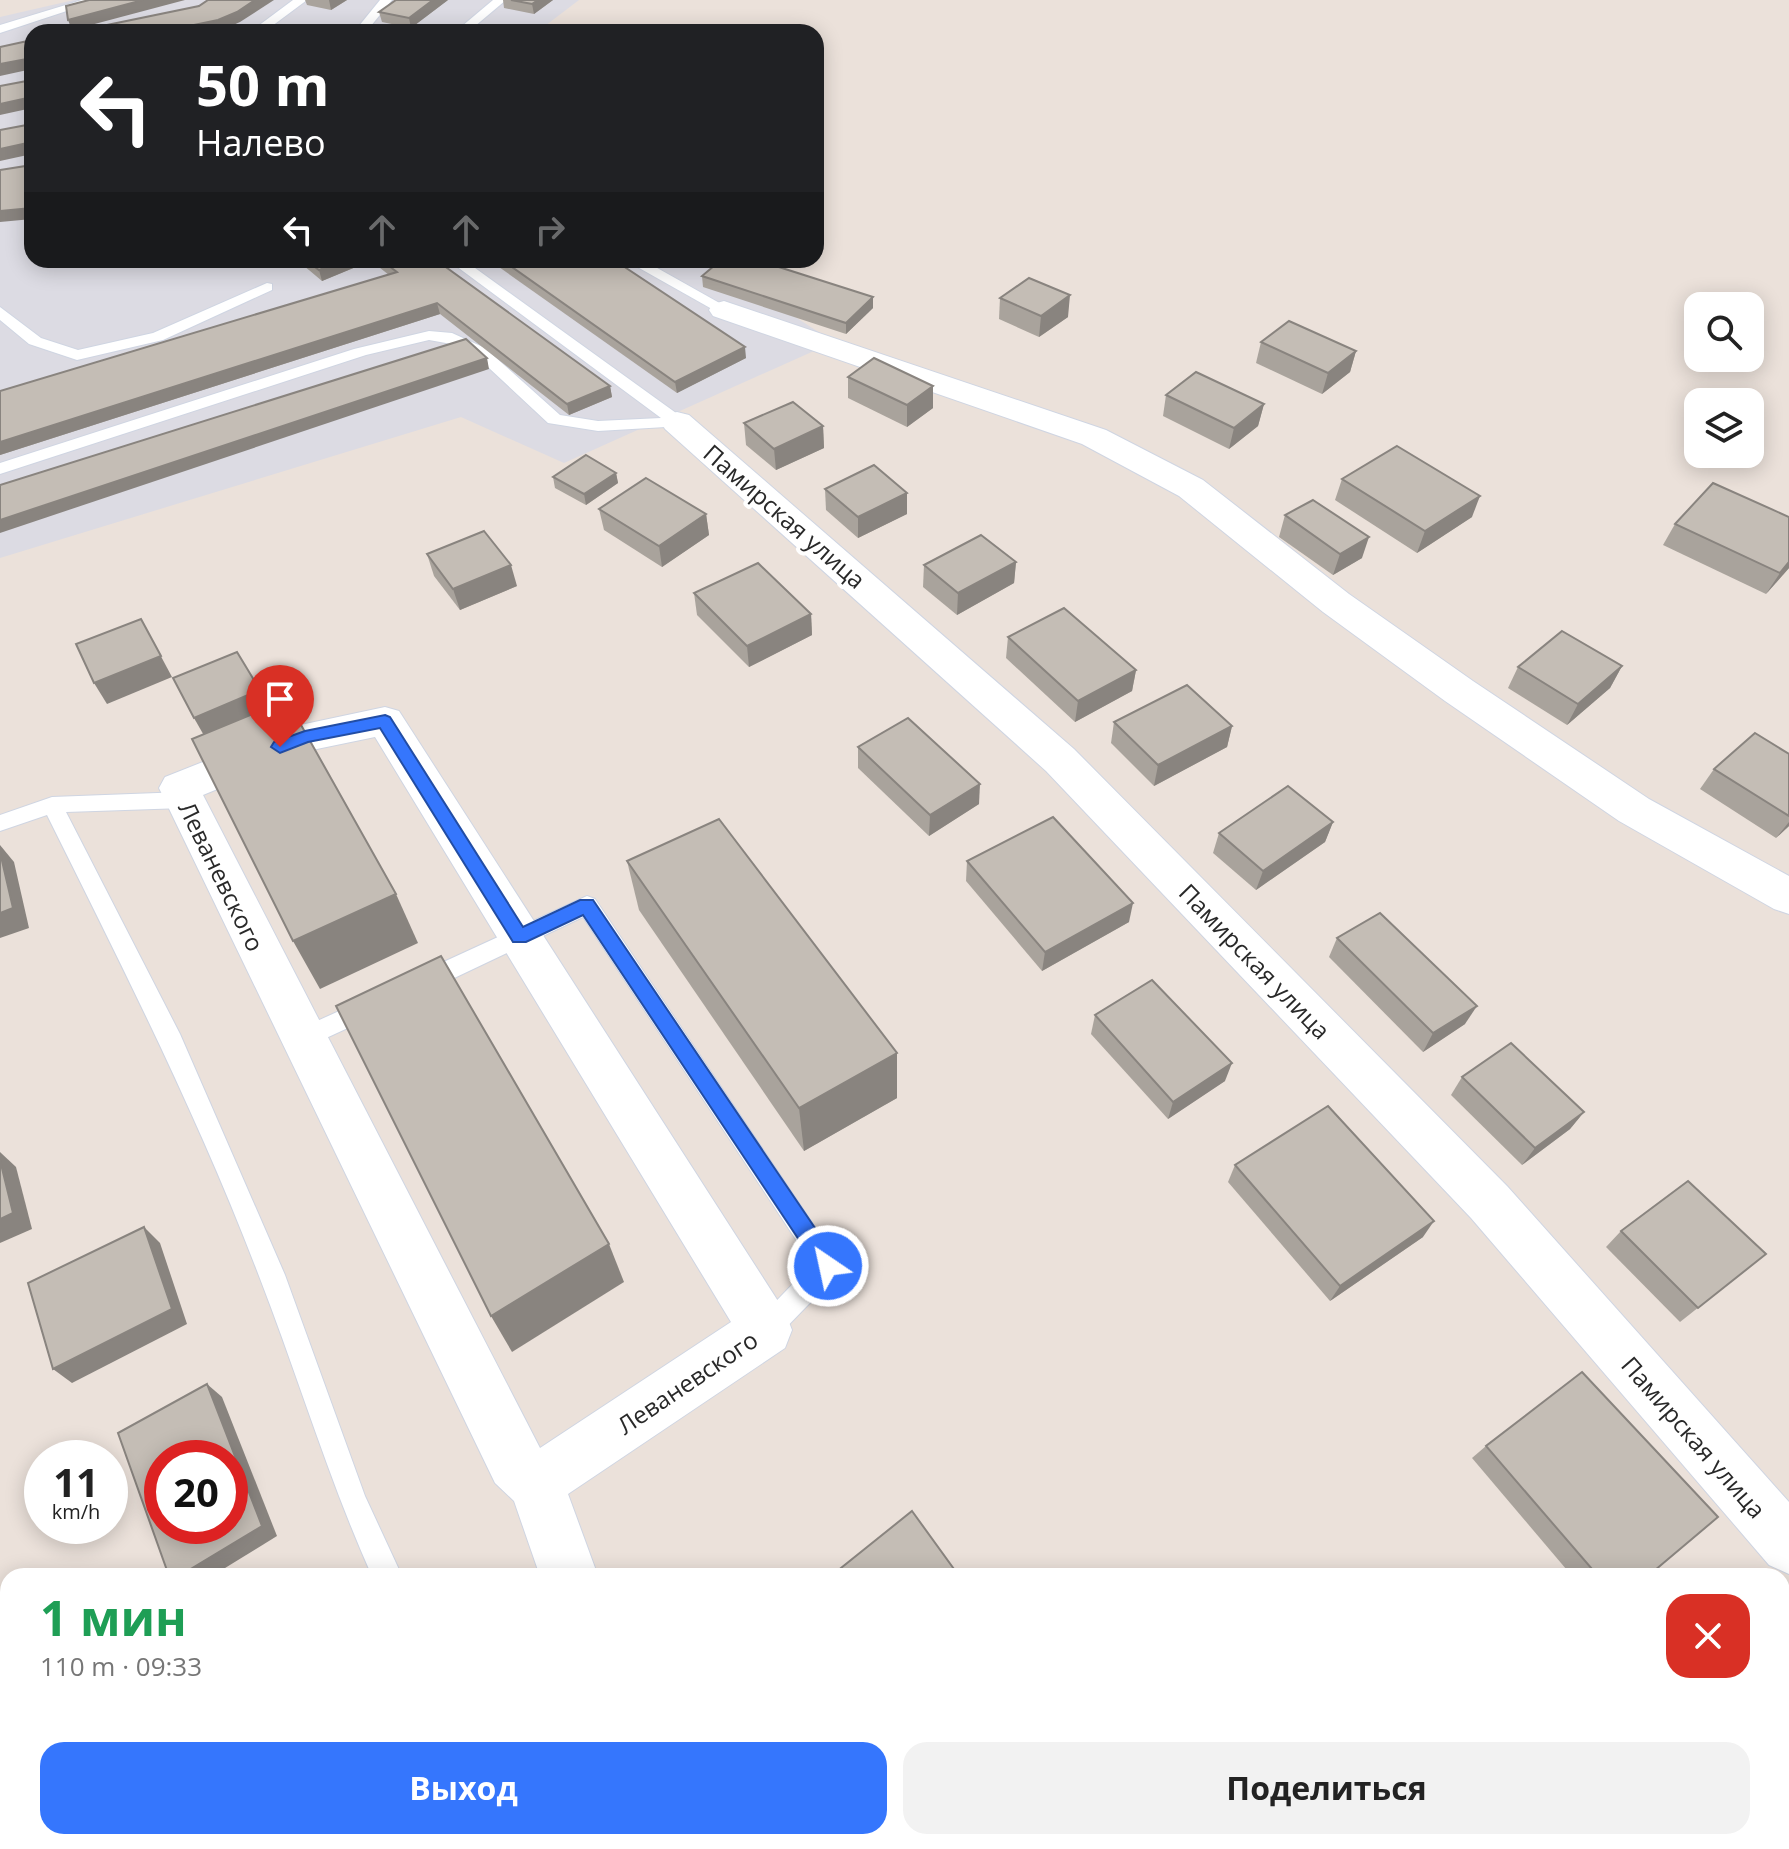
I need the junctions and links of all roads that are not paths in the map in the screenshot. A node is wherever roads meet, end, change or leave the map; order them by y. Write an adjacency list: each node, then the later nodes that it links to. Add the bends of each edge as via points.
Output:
1 (94, 0): 8 (lane)
2 (301, 0): 5 (lane)
3 (386, 0): 6 (lane)
4 (500, 0): 7 (lane)
5 (267, 24)
6 (366, 24)
7 (471, 24)
8 (0, 29)
9 (466, 268): 14 (lane)
10 (647, 268): 12 (lane)
11 (267, 287): 13 (lane, via 158,337 77,355 35,341)
12 (724, 310): 19 (street, via 1094,437 1191,488 1336,603 1484,708 1634,810)
13 (0, 312)
14 (677, 422): 15 (lane, via 593,426 554,419 484,353 461,338 435,334 383,344); 24 (street, Памирская улица, via 1060,760 1489,1202)
15 (0, 469)
16 (184, 800): 17 (lane); 20 (street, Леваневского, via 179,788 305,737 385,721); 21 (street, Леваневского)
17 (52, 805): 18 (lane); 25 (lane, via 168,1034 272,1275 353,1501)
18 (0, 823)
19 (1789, 897)
20 (520, 937): 21 (lane); 22 (street, Леваневского); 22 (lane, via 587,905 828,1266)
21 (303, 1038): 23 (street, Леваневского, via 515,1463)
22 (766, 1330): 23 (street, Леваневского)
23 (536, 1483): 26 (street, Леваневского)
24 (1789, 1545)
25 (383, 1568)
26 (566, 1568)

